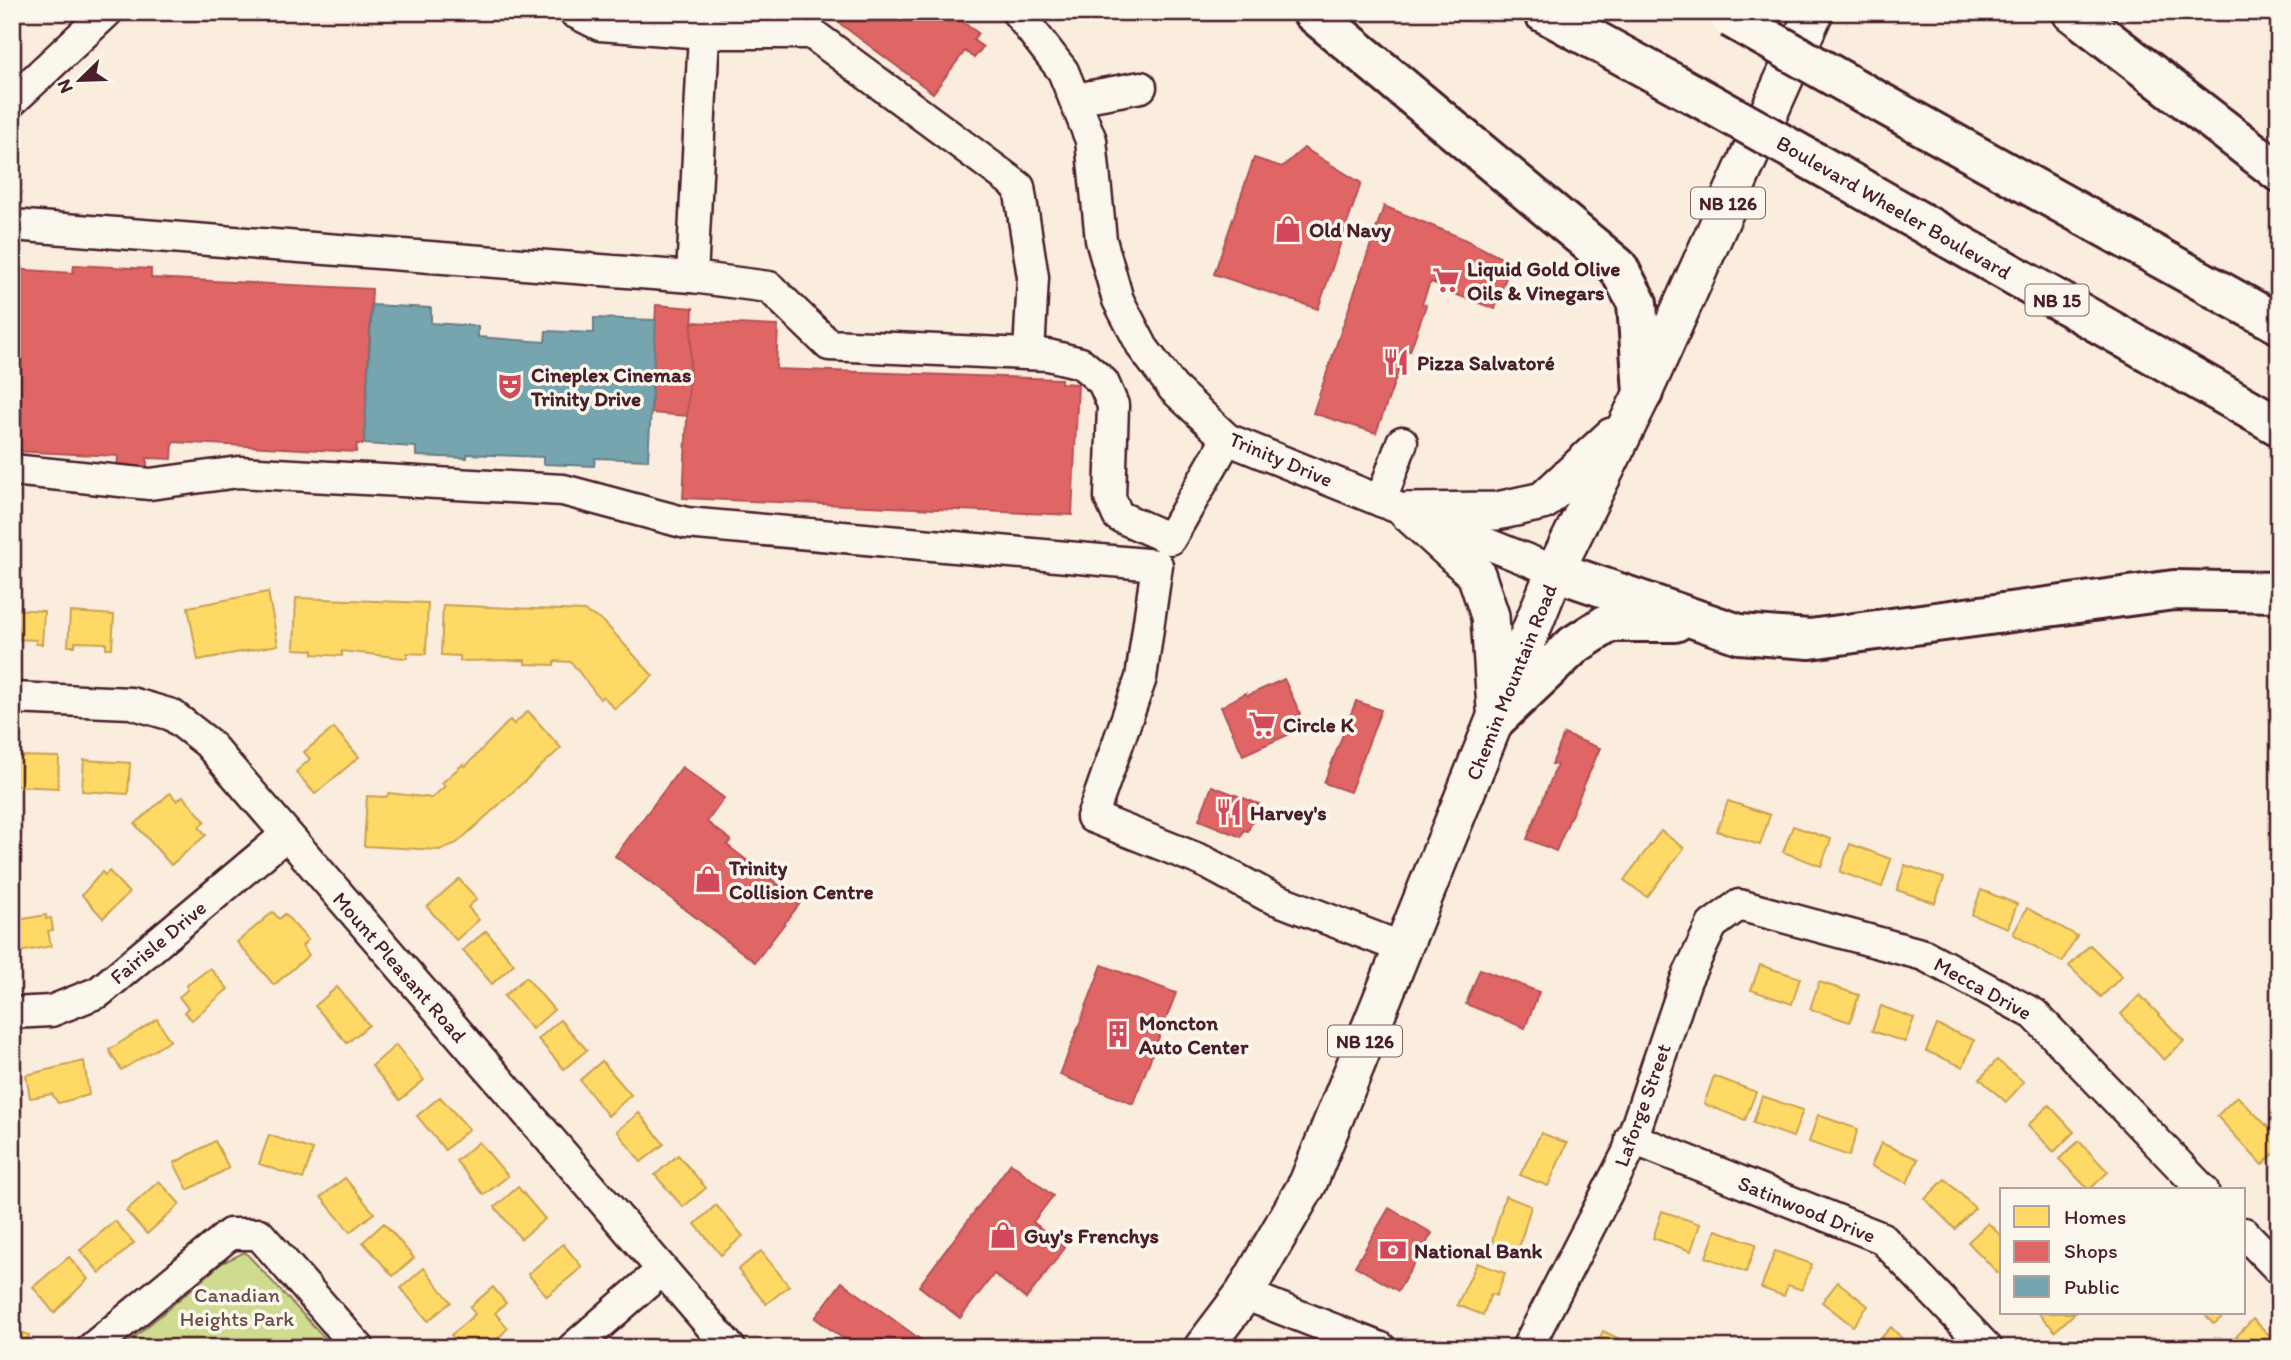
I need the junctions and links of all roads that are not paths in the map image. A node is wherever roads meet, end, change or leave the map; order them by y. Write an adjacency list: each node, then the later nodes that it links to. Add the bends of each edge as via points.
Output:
1 (107, 12): 14 (street, via 47,80)
2 (1017, 12): 13 (street, Trinity Drive, via 1063,71)
3 (1312, 12): 20 (highway, via 1618,267 1637,303)
4 (1543, 12): 21 (highway, Boulevard Wheeler Boulevard / NB 15, bridge)
5 (1814, 12): 20 (main road, Chemin Mountain Road / NB 126)
6 (2071, 12): 11 (highway)
7 (2082, 12): 11 (highway)
8 (1725, 15): 18 (highway, bridge)
9 (591, 17): 10 (street)
10 (704, 22): 17 (street); 19 (street, via 811,33 1019,187 1032,277)
11 (2114, 43): 15 (highway)
12 (1141, 87): 13 (street)
13 (1074, 99): 22 (street, Trinity Drive, via 1091,140 1101,240 1118,300 1143,348 1173,388)
14 (12, 101)
15 (2279, 172)
16 (12, 225): 17 (street)
17 (692, 277): 19 (street, via 769,287 829,345)
18 (2279, 324)
19 (1029, 354): 26 (street, via 1081,363 1103,382 1114,405 1110,498 1118,516)
20 (1637, 406): 25 (main road, via 1543,502 1497,511); 28 (main road, Chemin Mountain Road / NB 126)
21 (2279, 426)
22 (1227, 439): 25 (street, Trinity Drive); 26 (street)
23 (1402, 442): 25 (street)
24 (12, 470): 27 (street, via 150,484 239,472 563,490 686,523)
25 (1394, 506): 28 (street, Trinity Drive); 32 (main road, via 1476,574 1490,616)
26 (1170, 539): 27 (street)
27 (1157, 565): 35 (street, via 1141,678 1092,817 1203,860 1268,896)
28 (1555, 571): 30 (highway); 32 (main road, Chemin Mountain Road / NB 126)
29 (2279, 592): 30 (highway, via 2174,590 1810,639 1739,634)
30 (1701, 621): 32 (highway, via 1609,622 1574,645)
31 (12, 698): 33 (street, Mount Pleasant Road, via 131,703 172,715 208,743)
32 (1497, 718): 35 (main road, Chemin Mountain Road / NB 126)
33 (286, 835): 36 (street, Fairisle Drive, via 99,992 51,1011); 41 (street, Mount Pleasant Road)
34 (1739, 905): 37 (street, Laforge Street, via 1712,925 1686,980); 38 (street, Mecca Drive, via 1924,955 2034,1014)
35 (1403, 948): 42 (main road, Chemin Mountain Road / NB 126, via 1308,1183)
36 (12, 1013)
37 (1631, 1138): 49 (street, Laforge Street, via 1628,1154); 50 (street, Satinwood Drive, via 1882,1238)
38 (2201, 1188)
39 (2246, 1235): 40 (street)
40 (2279, 1269)
41 (662, 1270): 45 (street); 46 (street, Mount Pleasant Road)
42 (1244, 1294): 47 (main road, Chemin Mountain Road / NB 126); 48 (street)
43 (92, 1348): 44 (street, via 230,1234 259,1234)
44 (359, 1348)
45 (573, 1348)
46 (730, 1348)
47 (1203, 1348)
48 (1381, 1348)
49 (1527, 1348)
50 (1987, 1348)

